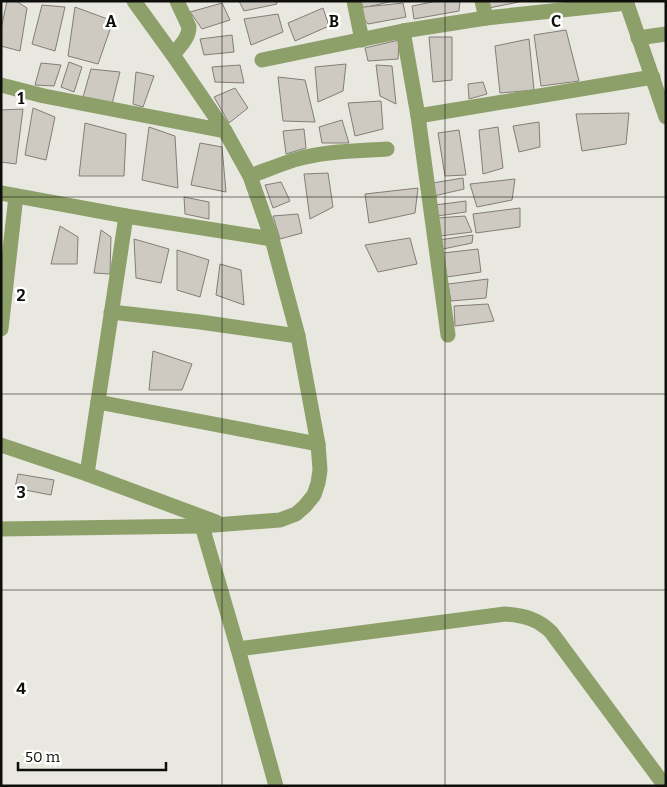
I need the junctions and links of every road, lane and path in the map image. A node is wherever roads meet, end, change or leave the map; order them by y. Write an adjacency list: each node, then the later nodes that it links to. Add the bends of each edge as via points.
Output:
1 (177, 1): 10 (street, via 189,30)
2 (354, 1): 9 (street)
3 (482, 1): 6 (street)
4 (133, 2): 10 (street)
5 (626, 2): 6 (street); 8 (street)
6 (486, 18): 7 (street)
7 (403, 31): 9 (street); 14 (street)
8 (652, 36): 12 (street)
9 (362, 40): 11 (street)
10 (173, 55): 16 (street)
11 (262, 60)
12 (653, 77): 14 (street); 15 (street)
13 (1, 85): 16 (street)
14 (418, 116): 26 (street)
15 (666, 117)
16 (225, 131): 18 (street)
17 (387, 149): 18 (street, via 303,158)
18 (250, 176): 22 (street)
19 (1, 193): 20 (street)
20 (16, 196): 21 (street); 23 (street)
21 (126, 216): 22 (street); 24 (street)
22 (272, 239): 27 (street)
23 (5, 263): 25 (street)
24 (111, 312): 27 (street); 28 (street)
25 (1, 329)
26 (448, 335)
27 (298, 336): 29 (street)
28 (98, 402): 29 (street); 31 (street)
29 (318, 444): 32 (street, via 318,483 314,495 296,514 280,520)
30 (1, 445): 31 (street)
31 (86, 474): 32 (street)
32 (222, 524): 33 (street)
33 (202, 526): 34 (street); 35 (street)
34 (1, 529)
35 (238, 649): 36 (street); 37 (street, via 505,614 530,618 544,624 551,632)
36 (276, 786)
37 (665, 786)

